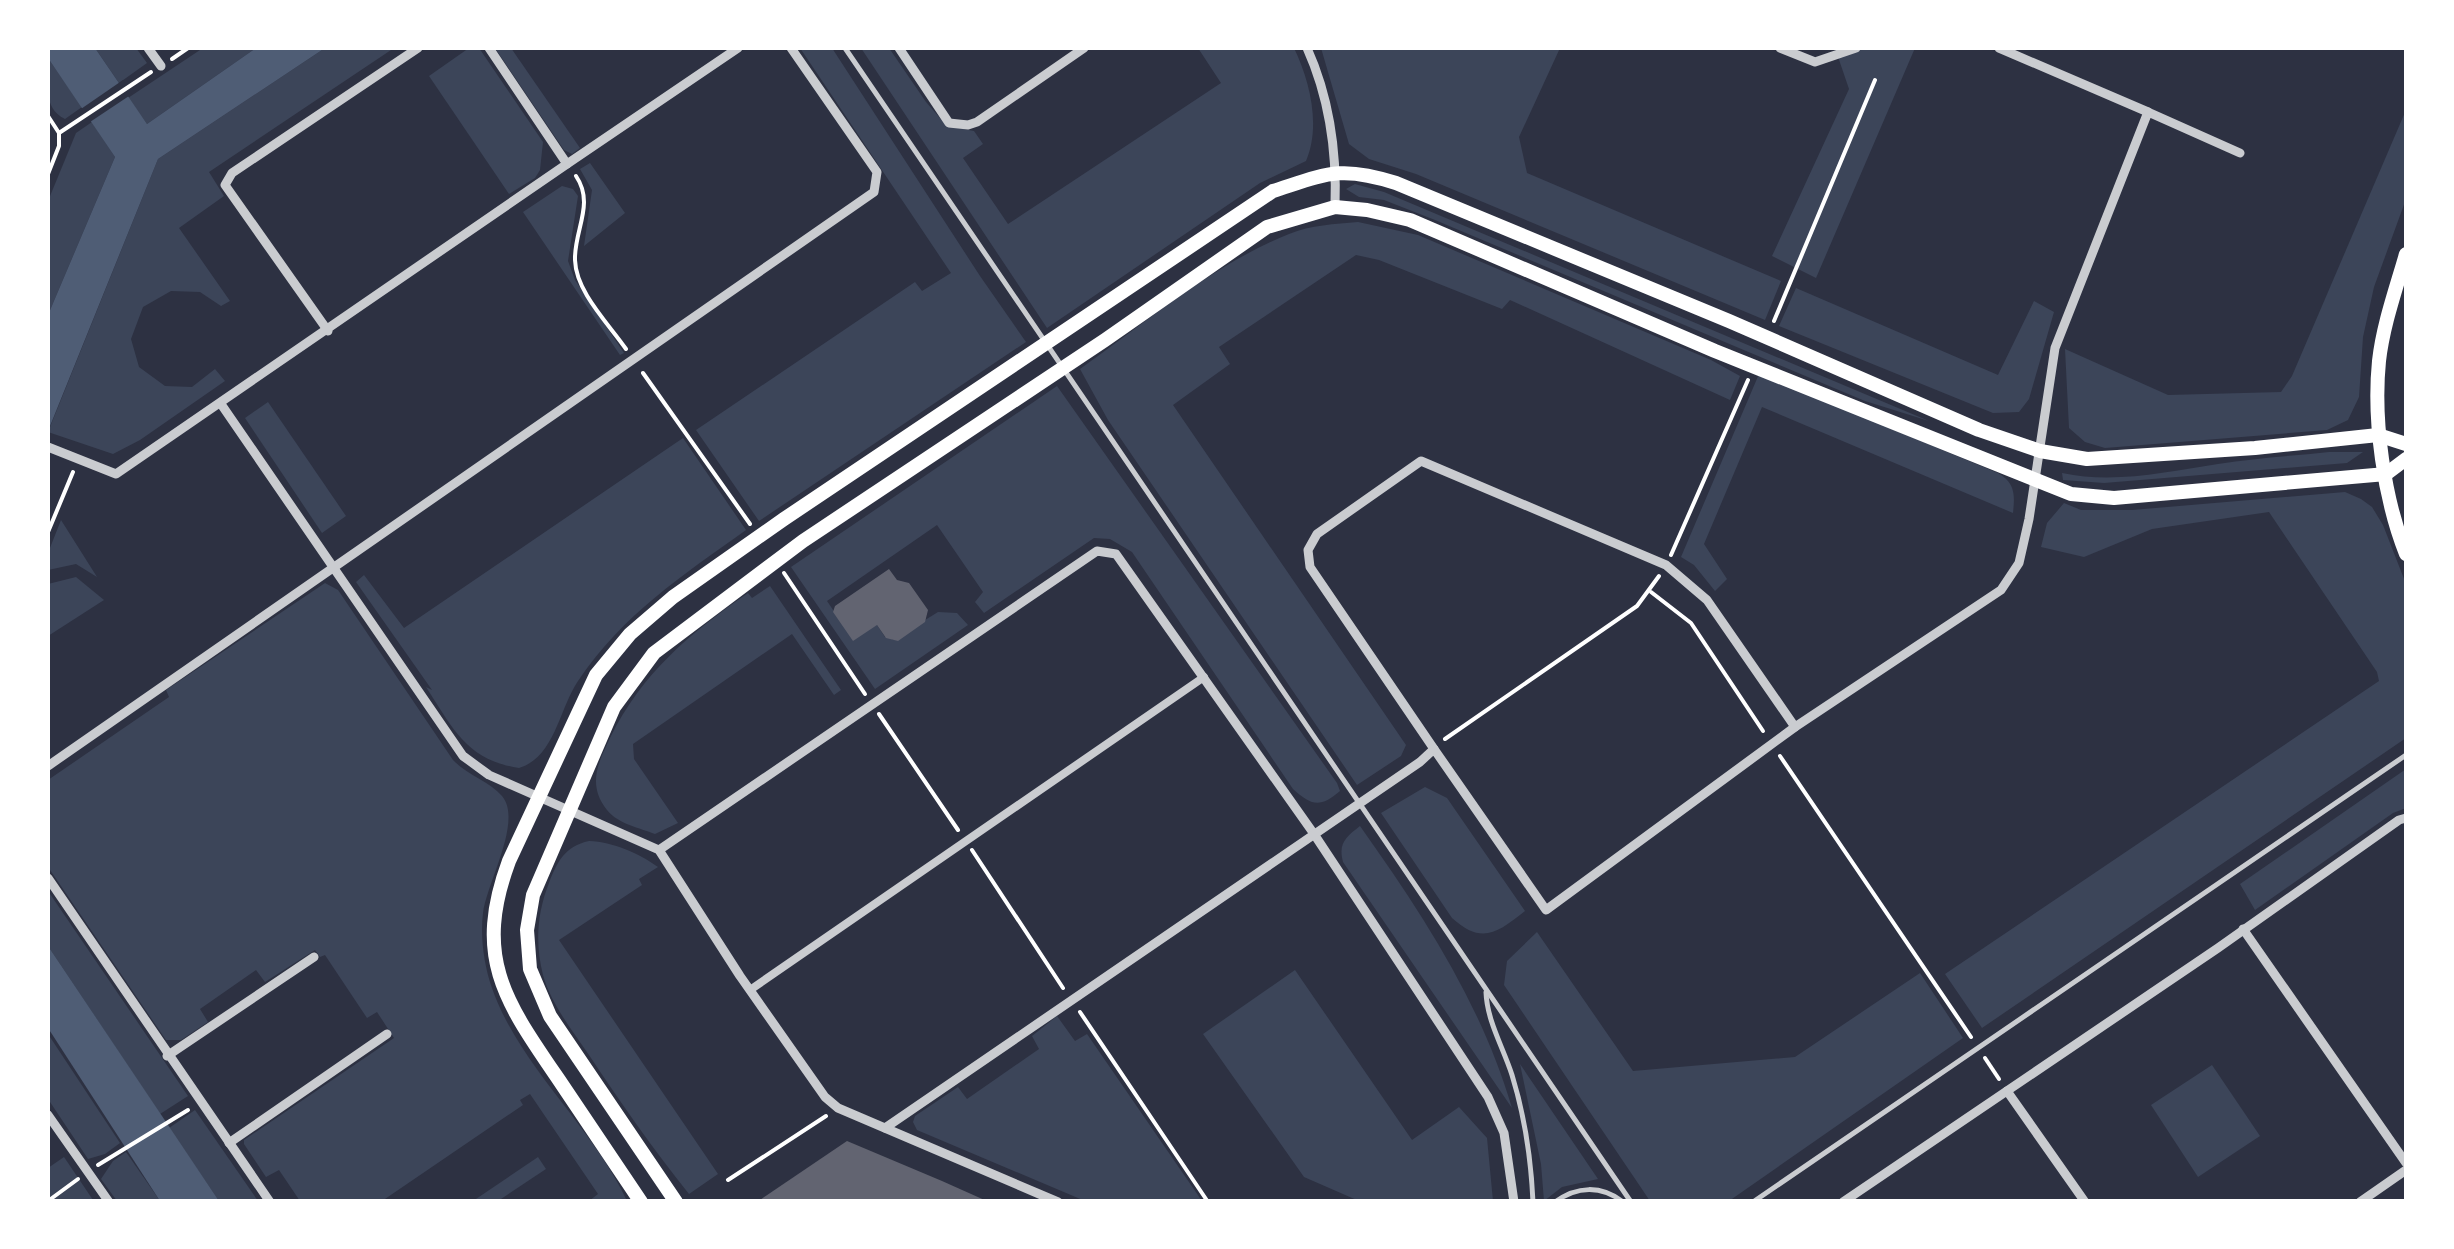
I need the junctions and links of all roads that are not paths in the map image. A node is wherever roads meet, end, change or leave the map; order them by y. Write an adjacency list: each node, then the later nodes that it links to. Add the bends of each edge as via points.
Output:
1 (148, 48): 13 (street)
2 (418, 48): 20 (street, via 232,173 225,185)
3 (489, 48): 16 (street)
4 (738, 48): 16 (street)
5 (791, 48): 30 (street, via 878,172 874,192)
6 (844, 48): 37 (lane)
7 (899, 48): 8 (street, via 949,123 968,125)
8 (1084, 48)
9 (1308, 48): 17 (street, via 1326,98)
10 (1780, 48): 11 (street, via 1815,62)
11 (1856, 48)
12 (1999, 48): 14 (street)
13 (161, 66)
14 (2148, 112): 15 (street); 25 (street, via 2055,348)
15 (2240, 152)
16 (567, 164): 20 (street)
17 (1336, 171): 18 (street); 25 (main road, via 1396,183); 36 (main road, via 1273,190 673,598 596,675)
18 (1335, 207): 28 (main road, via 1410,220); 38 (main road, via 1267,226 742,584 654,654 614,707)
19 (2406, 254): 22 (main road, via 2379,361)
20 (328, 330): 21 (street)
21 (221, 404): 24 (street, via 116,474); 30 (street)
22 (2378, 435): 23 (main road); 25 (main road, via 2087,459); 27 (main road)
23 (2406, 444)
24 (49, 447)
25 (2040, 451): 28 (street)
26 (2406, 459): 27 (main road)
27 (2386, 474): 28 (main road, via 2114,498 2071,494); 29 (main road)
28 (2036, 481): 32 (street, via 2019,563 2002,590)
29 (2406, 554)
30 (334, 568): 35 (street); 36 (street, via 463,756)
31 (1204, 677): 40 (street); 41 (street, via 1116,554 1098,551); 46 (street)
32 (1795, 727): 33 (street, via 1546,910); 33 (street, via 1707,600 1666,564 1421,461 1317,534 1308,550 1310,567)
33 (1434, 748): 37 (street)
34 (2406, 755): 64 (lane)
35 (48, 766)
36 (538, 797): 38 (street); 57 (main road, via 496,904 492,935 500,982 520,1023)
37 (1360, 804): 40 (street); 45 (lane)
38 (568, 810): 41 (street); 54 (main road, via 533,895 530,969 550,1016)
39 (2406, 818): 43 (street)
40 (1314, 834): 51 (street); 59 (street, via 1488,1098 1504,1132)
41 (659, 850): 46 (street)
42 (48, 878): 48 (street)
43 (2243, 929): 49 (street); 53 (street)
44 (314, 957): 48 (street)
45 (1486, 989): 60 (lane, via 1487,1010 1521,1103); 63 (lane)
46 (750, 990): 51 (street, via 825,1097)
47 (387, 1034): 52 (street)
48 (168, 1056): 52 (street)
49 (2007, 1091): 65 (street); 66 (street)
50 (48, 1115): 55 (street)
51 (885, 1128): 58 (street)
52 (229, 1143): 56 (street)
53 (2406, 1166): 67 (street)
54 (674, 1199)
55 (109, 1202)
56 (270, 1202)
57 (640, 1202)
58 (1058, 1202)
59 (1514, 1202)
60 (1533, 1202)
61 (1555, 1202): 62 (lane, via 1590,1189)
62 (1623, 1202)
63 (1631, 1202)
64 (1753, 1202)
65 (1843, 1202)
66 (2085, 1202)
67 (2360, 1202)

